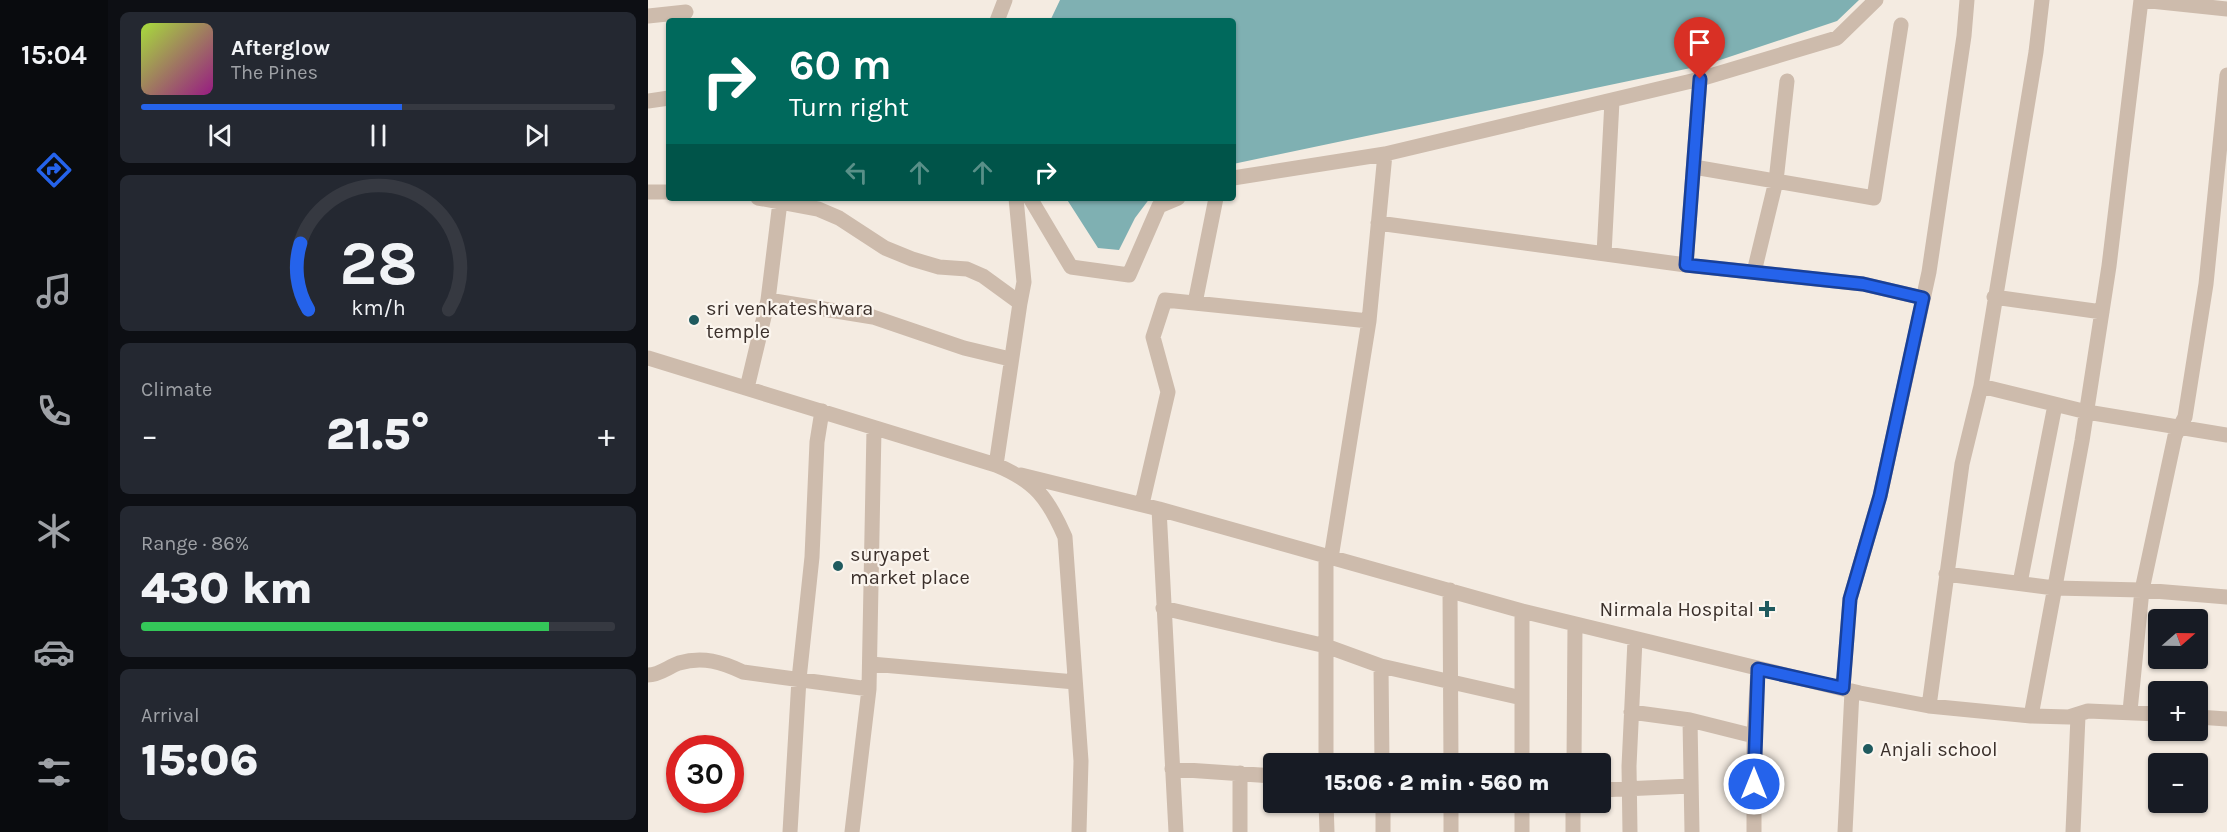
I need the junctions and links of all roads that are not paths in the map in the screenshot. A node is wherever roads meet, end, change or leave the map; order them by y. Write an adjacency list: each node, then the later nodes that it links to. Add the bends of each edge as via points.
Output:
1 (1005, 0): 9 (street)
2 (1876, 0): 12 (street, via 1837,38)
3 (1967, 0): 34 (street)
4 (2042, 0): 33 (street)
5 (2141, 0): 6 (street); 38 (street)
6 (2227, 9)
7 (686, 11): 8 (street)
8 (648, 16)
9 (998, 18)
10 (1901, 25): 20 (street, via 1874,198)
11 (2227, 75): 47 (street, via 2206,284 2185,417)
12 (1700, 79): 16 (street); 18 (street)
13 (1787, 81): 20 (street)
14 (666, 98): 15 (street)
15 (648, 101)
16 (1612, 101): 17 (street); 30 (street)
17 (1385, 154): 19 (street); 29 (street)
18 (1694, 167): 20 (street); 31 (street)
19 (1236, 178)
20 (1776, 182): 32 (street)
21 (648, 192): 22 (street)
22 (666, 192)
23 (774, 201): 28 (street)
24 (1016, 201): 36 (street, via 1024,282)
25 (1032, 201): 26 (street, via 1071,267 1129,275 1159,206)
26 (1171, 201)
27 (1215, 201): 37 (street)
28 (780, 202): 35 (street); 36 (street, via 818,208 885,248 912,259 939,267 967,269)
29 (1378, 223): 30 (street); 39 (street)
30 (1604, 254): 31 (street)
31 (1686, 265): 32 (street)
32 (1754, 272): 34 (street, via 1863,284)
33 (1994, 297): 38 (street); 42 (street)
34 (1923, 298): 74 (street, via 1880,496 1850,599)
35 (768, 300): 41 (street, via 873,317); 43 (street)
36 (1020, 303): 41 (street)
37 (1195, 303): 39 (street); 52 (street, via 1165,300 1153,337 1168,392)
38 (2102, 312): 46 (street)
39 (1369, 321): 54 (street)
40 (648, 358): 43 (street)
41 (1010, 359): 50 (street)
42 (1982, 386): 44 (street); 55 (street, via 1962,464)
43 (747, 387): 45 (street)
44 (2055, 405): 46 (street); 56 (street)
45 (822, 411): 48 (street); 70 (street)
46 (2086, 412): 47 (street); 57 (street)
47 (2180, 427): 49 (street); 59 (street)
48 (874, 429): 50 (street); 66 (street)
49 (2227, 435)
50 (996, 465): 51 (street)
51 (1021, 475): 52 (street); 72 (street, via 1051,505 1065,537)
52 (1142, 504): 53 (street)
53 (1158, 508): 54 (street); 61 (street)
54 (1328, 557): 58 (street); 65 (street)
55 (1946, 574): 56 (street); 76 (street)
56 (2020, 582): 57 (street)
57 (2054, 588): 59 (street); 80 (street)
58 (1450, 590): 62 (street); 71 (street)
59 (2142, 590): 60 (street); 77 (street)
60 (2227, 597)
61 (1163, 608): 65 (street); 91 (street)
62 (1522, 611): 63 (street); 75 (street)
63 (1575, 624): 64 (street); 90 (street)
64 (1635, 640): 68 (street); 78 (street)
65 (1326, 646): 67 (street); 86 (street)
66 (871, 664): 72 (street); 73 (street)
67 (1381, 666): 71 (street); 87 (street)
68 (1758, 669): 74 (street); 85 (street)
69 (648, 675): 70 (street, via 679,663 707,659 743,672)
70 (799, 680): 73 (street); 102 (street)
71 (1450, 681): 75 (street); 88 (street)
72 (1075, 682): 104 (street, via 1081,761)
73 (869, 689): 103 (street)
74 (1847, 689): 76 (street); 115 (street)
75 (1522, 698): 89 (street)
76 (1929, 706): 80 (street)
77 (2130, 711): 79 (street); 81 (street, via 2088,711)
78 (1631, 712): 84 (street); 95 (street)
79 (2148, 713)
80 (2031, 716): 81 (street)
81 (2078, 716): 116 (street)
82 (2208, 718): 83 (street)
83 (2227, 719)
84 (1690, 720): 85 (street); 94 (street)
85 (1754, 736): 114 (street)
86 (1326, 753)
87 (1382, 753)
88 (1451, 753)
89 (1522, 753)
90 (1574, 753)
91 (1172, 769): 92 (street); 105 (street)
92 (1240, 773): 93 (street); 106 (street)
93 (1263, 775)
94 (1691, 786): 95 (street); 113 (street)
95 (1629, 787): 96 (street); 112 (street)
96 (1611, 789)
97 (1326, 813): 107 (street)
98 (1383, 813): 108 (street)
99 (1451, 813): 109 (street)
100 (1522, 813): 110 (street)
101 (1573, 813): 111 (street)
102 (790, 832)
103 (852, 832)
104 (1079, 832)
105 (1176, 832)
106 (1240, 832)
107 (1327, 832)
108 (1383, 832)
109 (1451, 832)
110 (1522, 832)
111 (1573, 832)
112 (1630, 832)
113 (1692, 832)
114 (1754, 832)
115 (1845, 832)
116 (2073, 832)

